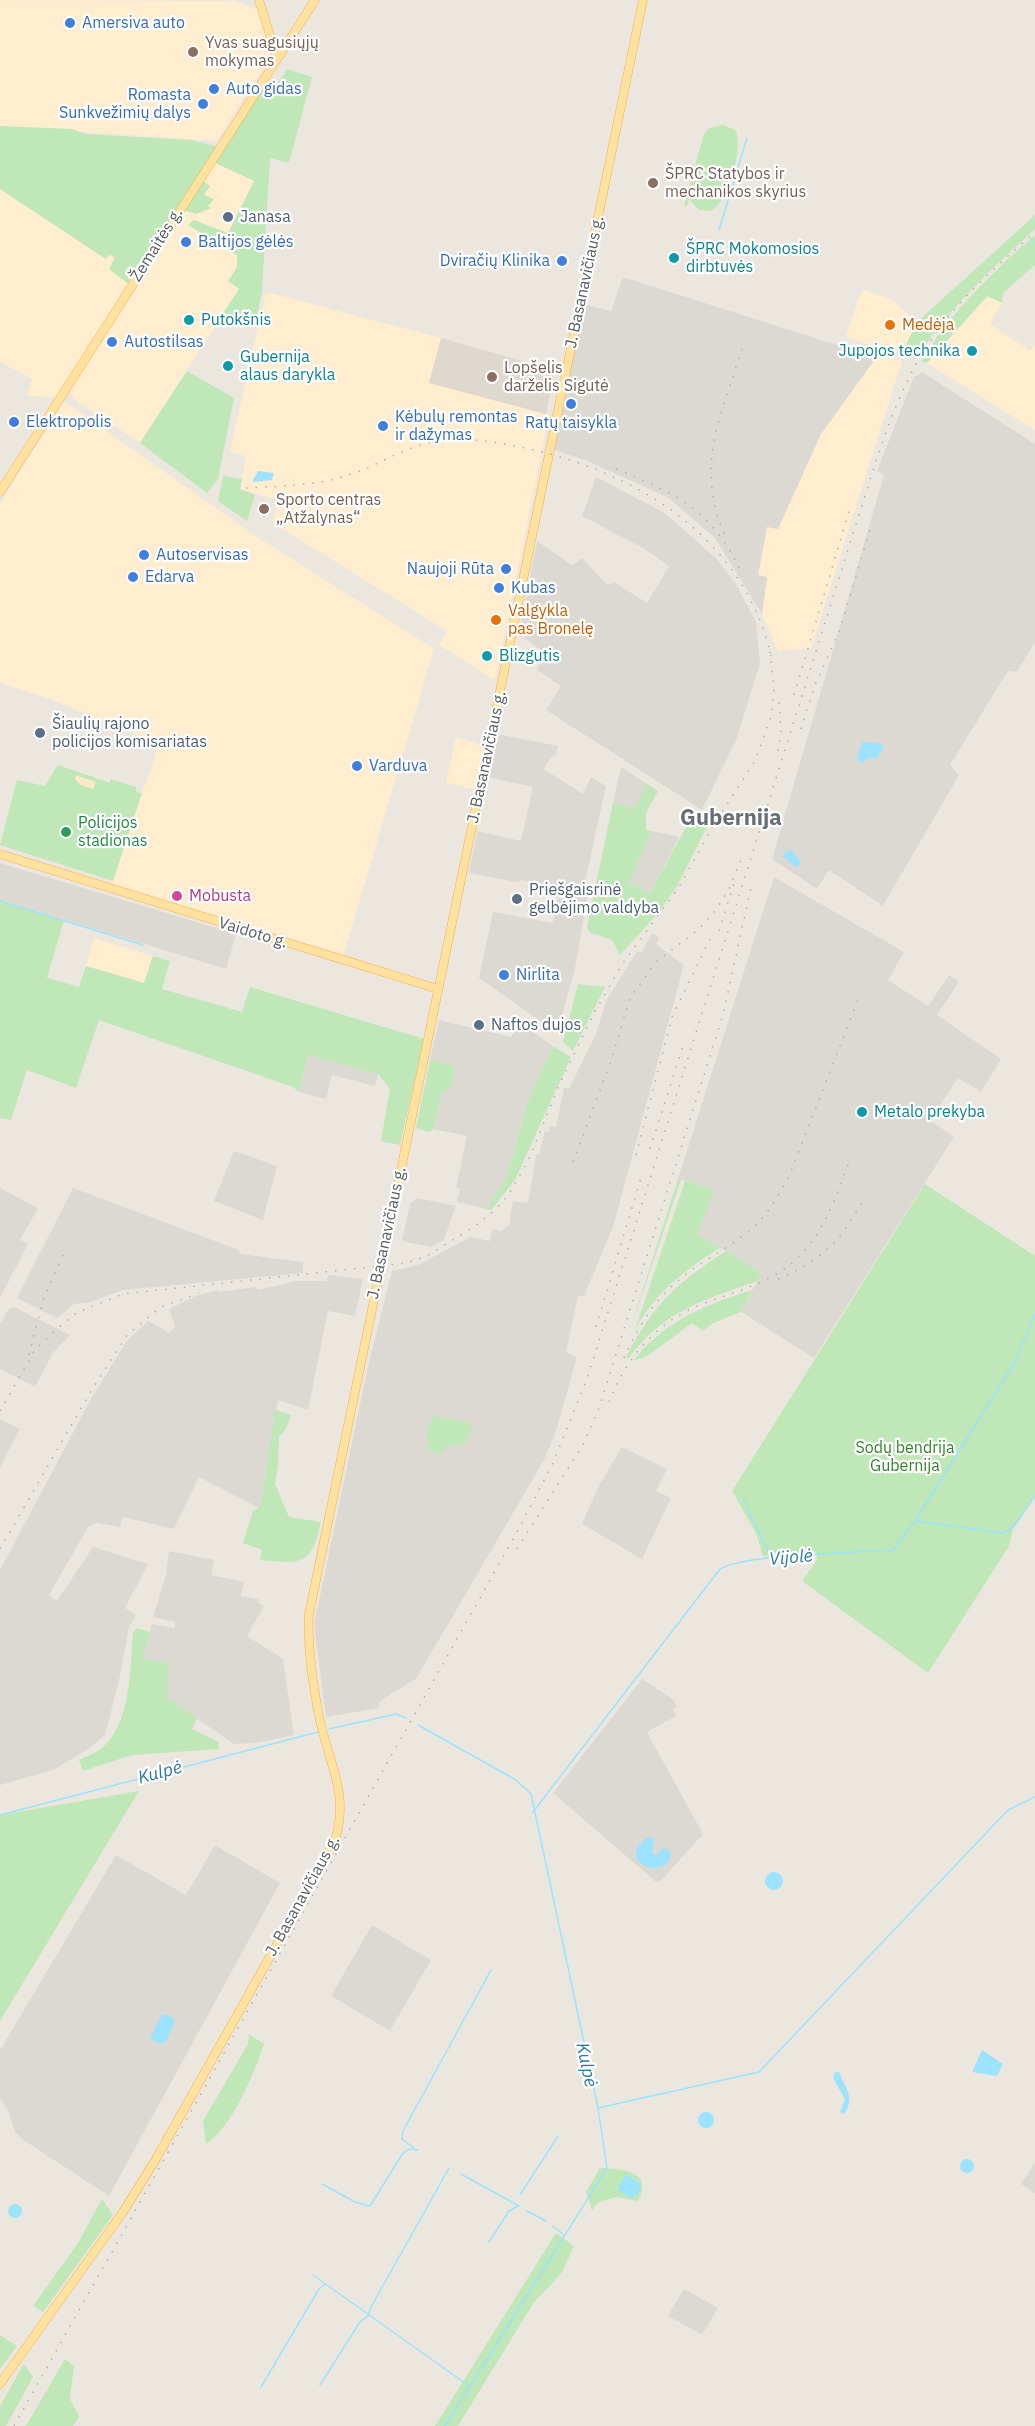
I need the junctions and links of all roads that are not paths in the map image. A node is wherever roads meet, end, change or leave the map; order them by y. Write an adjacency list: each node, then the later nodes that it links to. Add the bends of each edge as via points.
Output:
1 (260, 0): 4 (main road)
2 (315, 0): 4 (main road, Žemaitės g.)
3 (643, 0): 7 (main road, J. Basanavičiaus g.)
4 (277, 58): 5 (main road, Žemaitės g.)
5 (0, 492)
6 (0, 854): 7 (main road, Vaidoto g.)
7 (438, 989): 8 (main road, J. Basanavičiaus g., via 309,1614 312,1672 340,1793 341,1824 334,1843 156,2159 123,2212)
8 (0, 2384)

